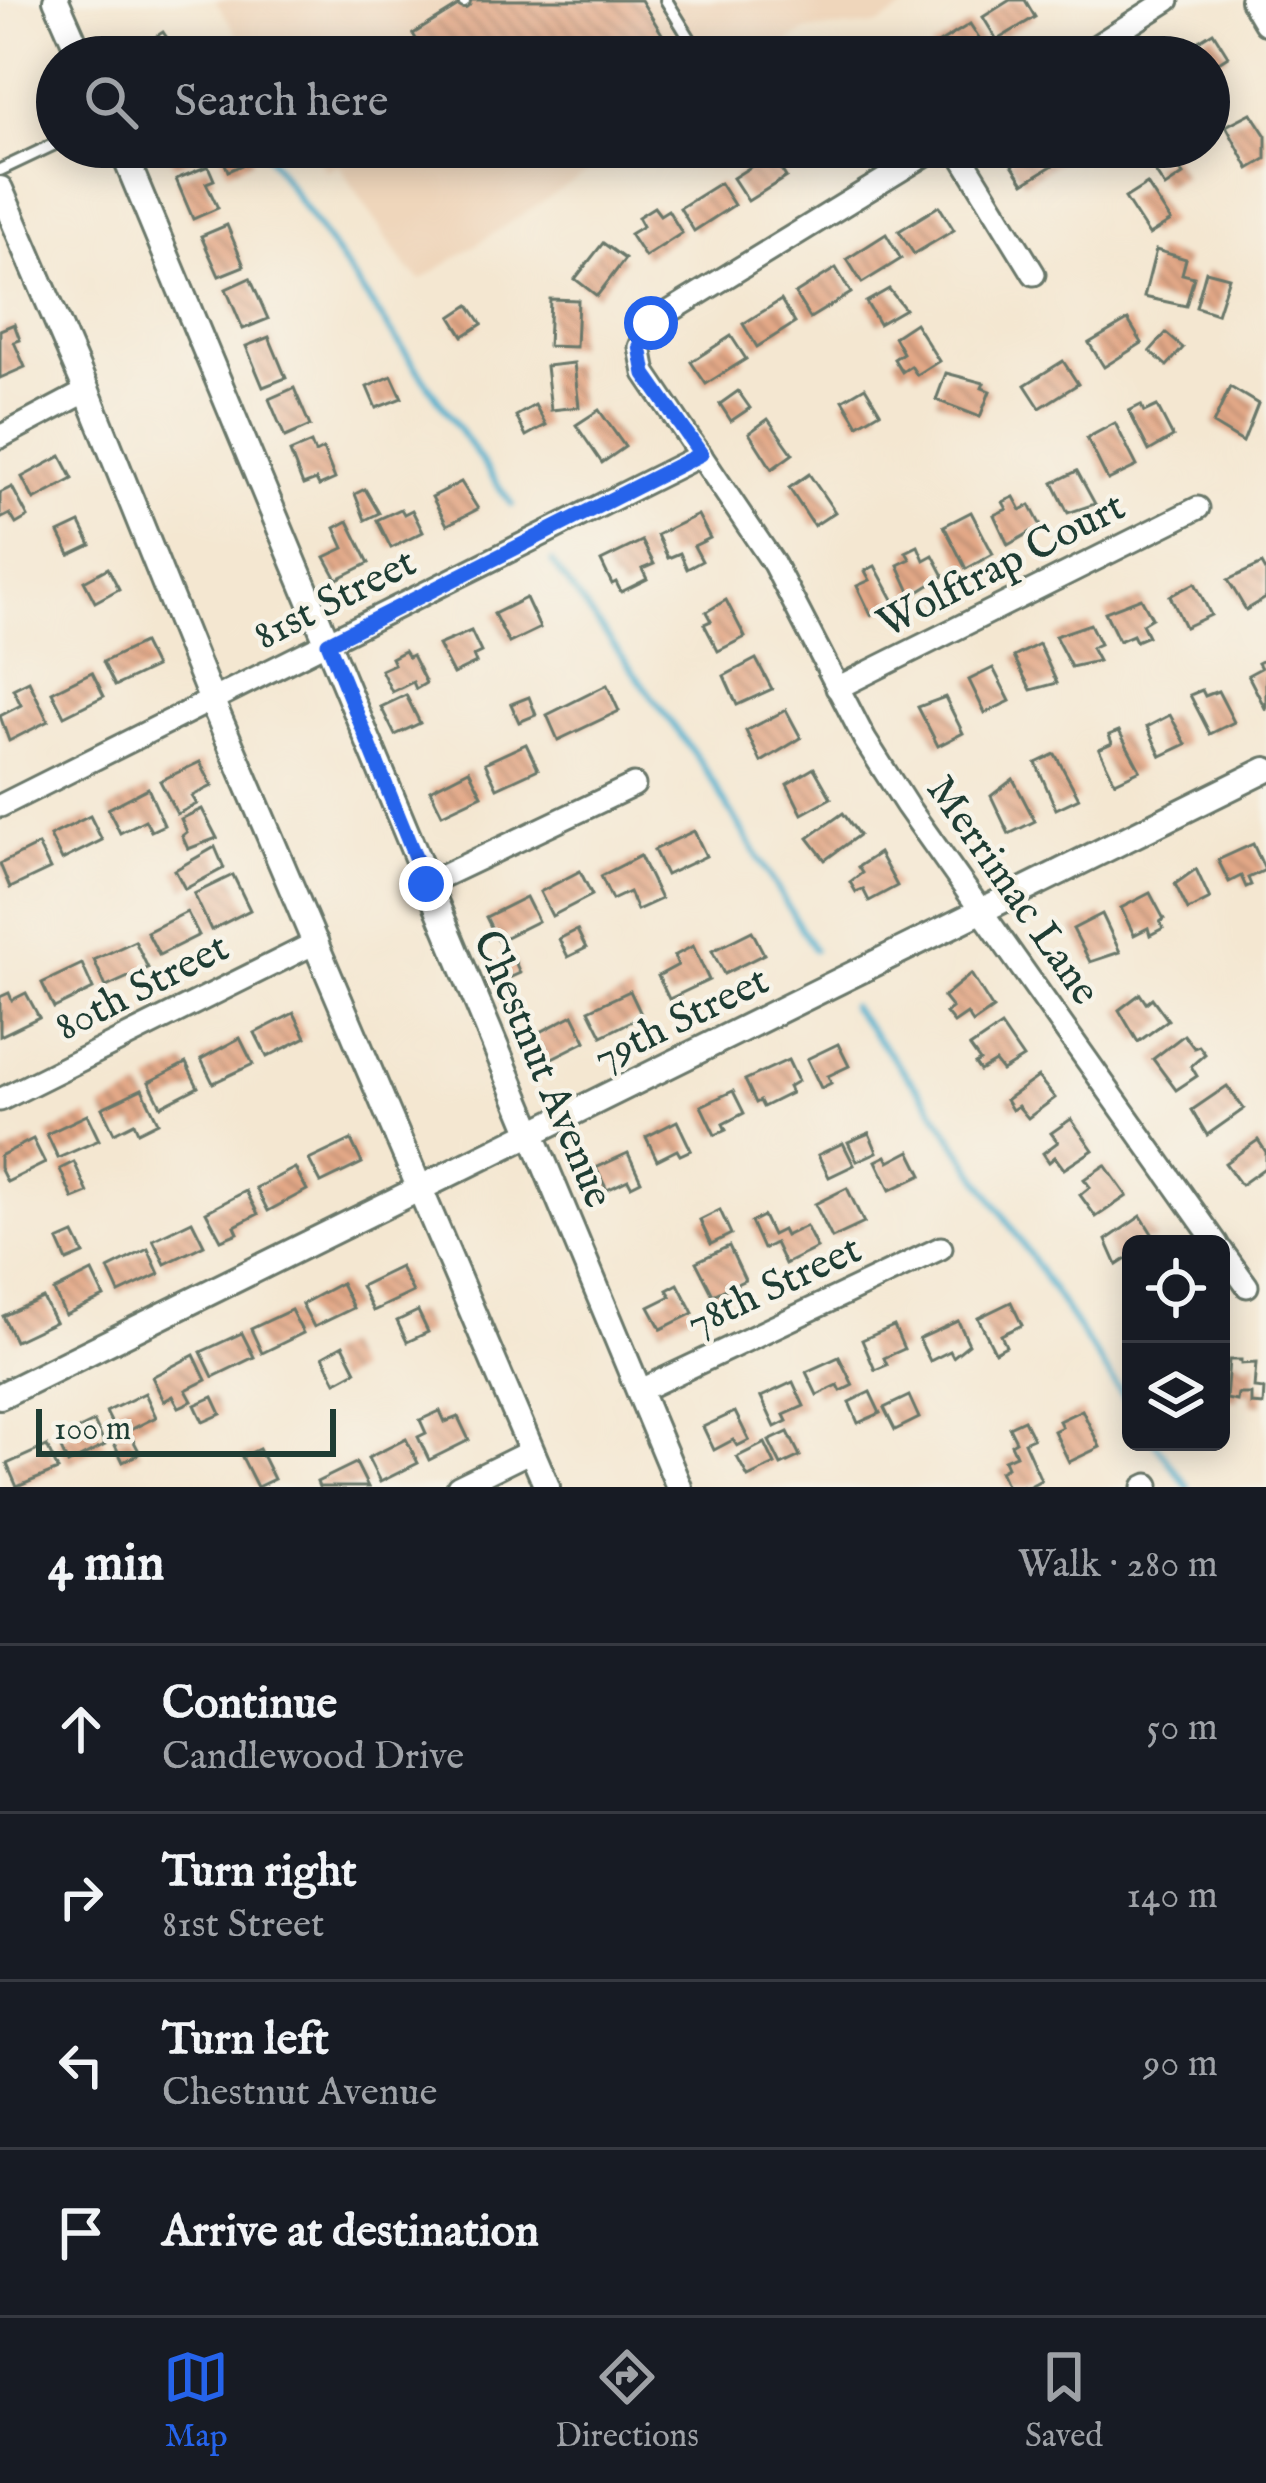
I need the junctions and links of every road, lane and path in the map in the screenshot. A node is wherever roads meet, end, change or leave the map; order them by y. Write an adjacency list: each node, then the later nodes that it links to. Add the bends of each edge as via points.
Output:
1 (56, 0): 6 (street)
2 (666, 0): 7 (lane)
3 (1168, 0): 8 (street)
4 (1253, 0): 5 (street)
5 (1266, 22)
6 (72, 36)
7 (688, 36)
8 (1112, 36)
9 (36, 153): 13 (lane)
10 (130, 168): 20 (street, Chestnut Avenue)
11 (904, 168): 18 (street, Merrimac Lane, via 651,323 640,346 645,374)
12 (969, 168): 15 (street)
13 (0, 170)
14 (0, 189): 16 (street)
15 (1034, 274)
16 (87, 391): 17 (street); 22 (street)
17 (0, 437)
18 (701, 454): 20 (street, 81st Street); 21 (street, Merrimac Lane, via 773,564)
19 (1198, 508): 21 (street, Wolftrap Court)
20 (328, 643): 22 (street, 81st Street); 26 (street, Chestnut Avenue)
21 (837, 688): 27 (street, Merrimac Lane, via 907,806)
22 (212, 701): 25 (street, 81st Street); 28 (street)
23 (1266, 770): 27 (street, 79th Street)
24 (634, 784): 26 (street)
25 (0, 806)
26 (426, 884): 30 (street, Chestnut Avenue)
27 (983, 911): 30 (street, 79th Street); 32 (street, Merrimac Lane)
28 (317, 942): 29 (street, 80th Street); 31 (street)
29 (0, 1100)
30 (531, 1134): 31 (street, 79th Street); 36 (street, Chestnut Avenue)
31 (422, 1189): 37 (street, 79th Street); 38 (street)
32 (1211, 1235)
33 (941, 1248): 36 (street, 78th Street)
34 (1230, 1263): 35 (street, Merrimac Lane)
35 (1246, 1286)
36 (639, 1391): 41 (street, Chestnut Avenue)
37 (0, 1396)
38 (531, 1451): 39 (street); 40 (street)
39 (458, 1487)
40 (547, 1487)
41 (679, 1487)

